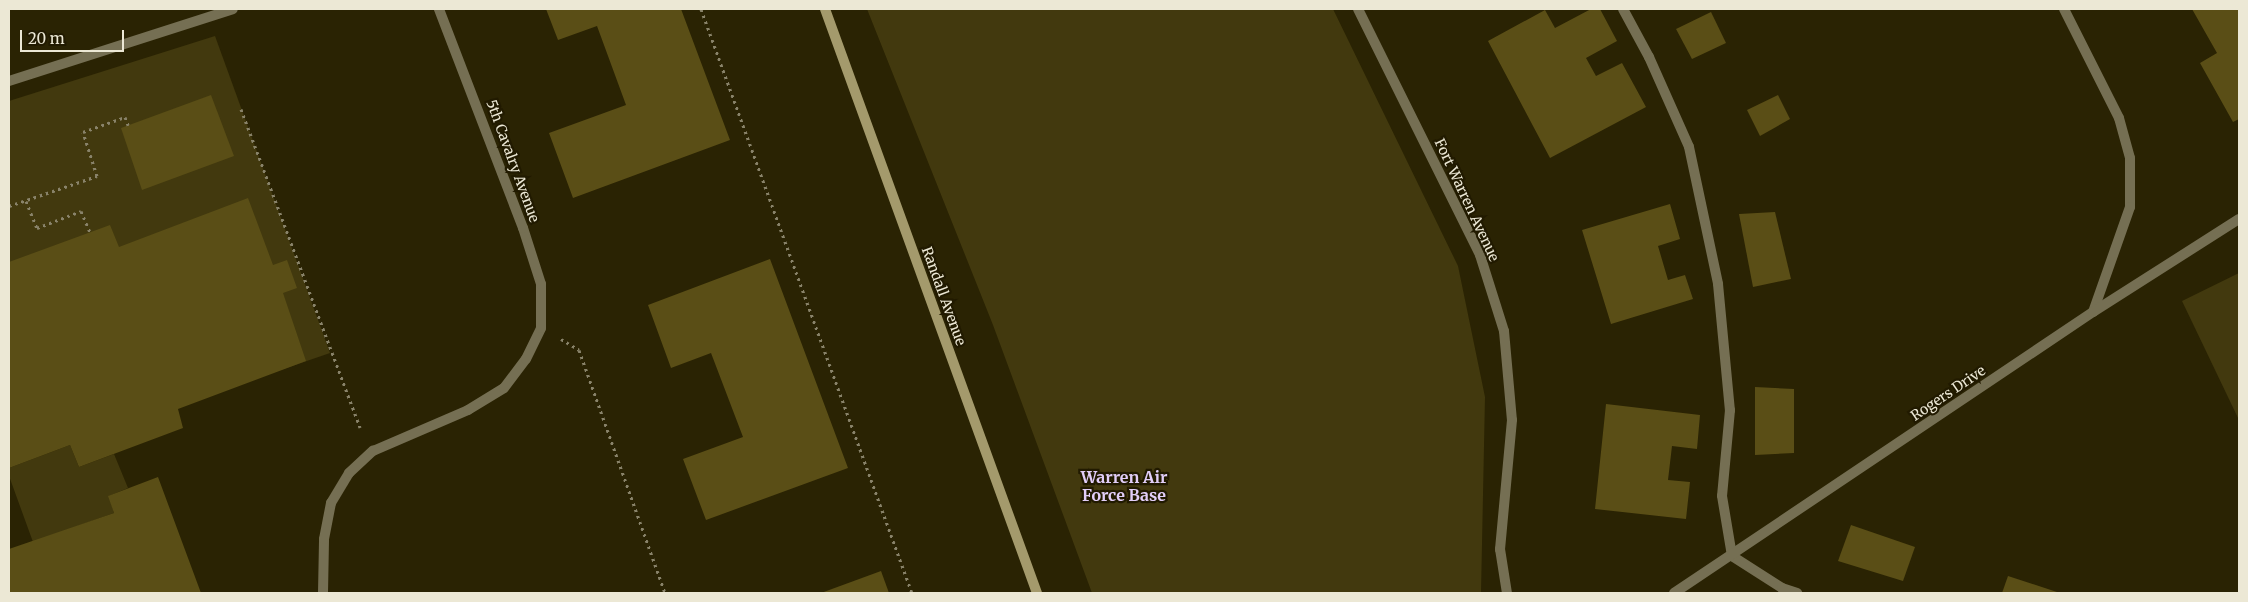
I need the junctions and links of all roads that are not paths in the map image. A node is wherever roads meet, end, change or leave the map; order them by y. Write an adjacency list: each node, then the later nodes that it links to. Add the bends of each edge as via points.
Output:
1 (233, 9): 7 (street)
2 (439, 9): 11 (street, 5th Cavalry Avenue, via 482,113 541,284 541,328 526,359 504,388 468,410 373,451 349,473 331,503 324,539)
3 (825, 9): 12 (street, Randall Avenue)
4 (1358, 9): 13 (street, Fort Warren Avenue, via 1480,255 1504,331 1512,420 1500,549)
5 (1623, 9): 10 (street, via 1689,147 1718,284 1730,410 1722,496)
6 (2064, 9): 9 (street, via 2119,118 2130,158 2130,207)
7 (9, 81)
8 (2239, 220): 9 (street, Rogers Drive)
9 (2093, 312): 10 (street, Rogers Drive)
10 (1732, 556): 14 (street, Rogers Drive); 15 (street, via 1782,588)
11 (323, 593)
12 (1037, 593)
13 (1506, 593)
14 (1674, 593)
15 (1797, 593)

